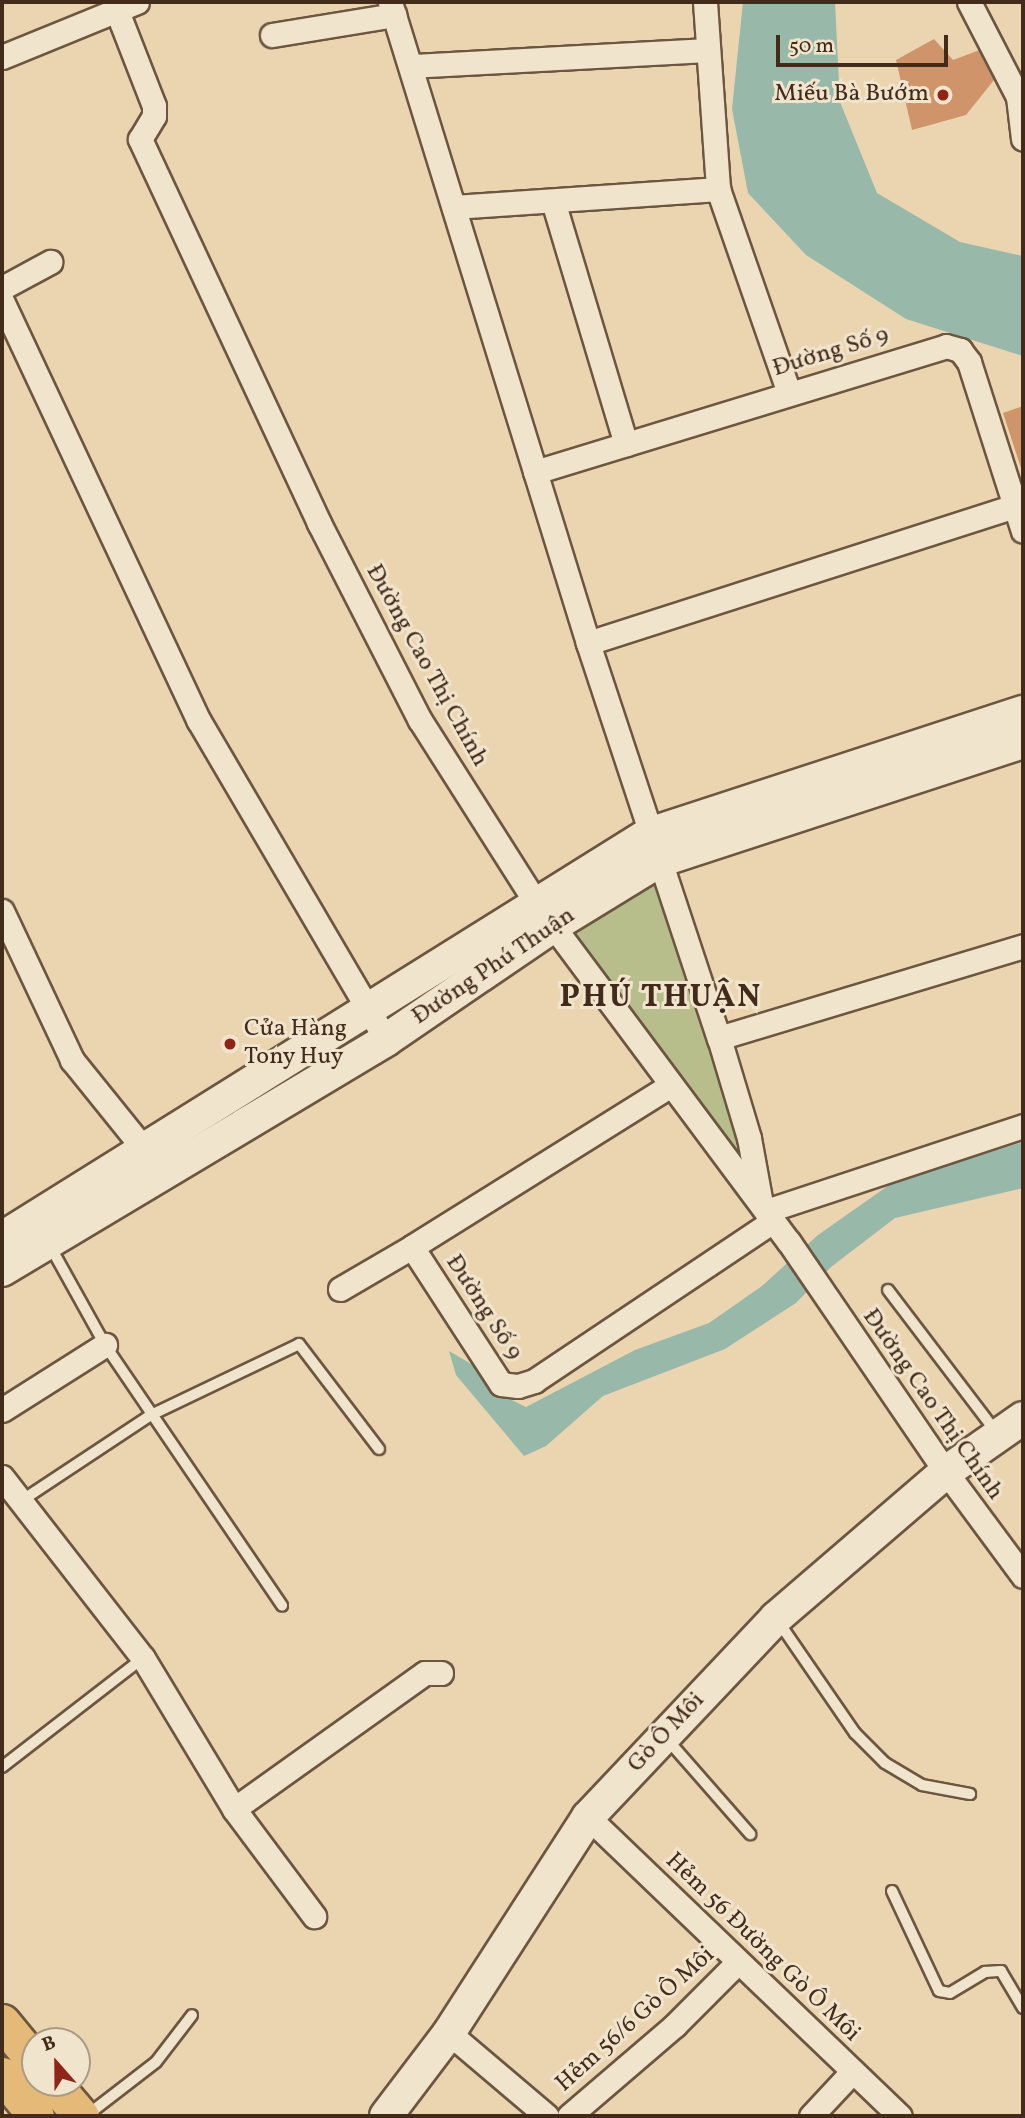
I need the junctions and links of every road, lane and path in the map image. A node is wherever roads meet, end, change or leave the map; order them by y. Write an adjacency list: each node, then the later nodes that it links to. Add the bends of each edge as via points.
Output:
1 (705, 2): 6 (street)
2 (969, 2): 9 (street)
3 (127, 6): 7 (street); 27 (street, Đường Cao Thị Chính, via 155,106 140,139 319,523 421,720)
4 (392, 8): 5 (street); 8 (street)
5 (272, 36)
6 (706, 50): 8 (street); 11 (street)
7 (2, 57)
8 (411, 66): 13 (street)
9 (1021, 99): 10 (street)
10 (1023, 139)
11 (718, 190): 12 (street); 17 (street)
12 (552, 201): 13 (street); 18 (street)
13 (454, 207): 19 (street)
14 (50, 262): 15 (street)
15 (2, 288)
16 (2, 301): 29 (street, via 199,721)
17 (789, 393): 18 (street, Đường Số 9); 20 (street, Đường Số 9, via 935,348 960,350 969,362)
18 (626, 444): 19 (street, Đường Số 9)
19 (535, 472): 22 (street)
20 (1016, 506): 21 (street, Đường Số 9); 22 (street)
21 (1023, 531)
22 (588, 643): 25 (street)
23 (1023, 712): 25 (street, Đường Phú Thuận)
24 (1023, 742): 25 (street, Đường Phú Thuận)
25 (654, 848): 27 (street, Đường Phú Thuận); 30 (street)
26 (2, 911): 34 (street, via 72,1060)
27 (544, 914): 29 (street, Đường Phú Thuận); 31 (street, Đường Phú Thuận); 32 (street, Đường Cao Thị Chính)
28 (1023, 946): 30 (street)
29 (366, 1013): 31 (street); 34 (street, Đường Phú Thuận)
30 (719, 1038): 35 (street)
31 (386, 1040): 34 (street, Đường Phú Thuận)
32 (671, 1085): 35 (street, Đường Cao Thị Chính); 38 (street, Đường Số 9)
33 (1023, 1126): 35 (street, Đường Số 9)
34 (154, 1161): 36 (street, Đường Phú Thuận); 37 (street, Đường Phú Thuận)
35 (767, 1212): 38 (street, Đường Số 9, via 534,1381 518,1386 501,1384); 47 (street, Đường Cao Thị Chính)
36 (2, 1238)
37 (48, 1242): 39 (street, Đường Phú Thuận); 42 (lane)
38 (412, 1247): 40 (street)
39 (2, 1270)
40 (340, 1289)
41 (888, 1290): 45 (lane)
42 (104, 1345): 43 (street); 44 (lane)
43 (2, 1410)
44 (151, 1415): 46 (lane, via 292,1346 305,1348); 49 (lane); 51 (lane)
45 (1011, 1427): 47 (street, Gò Ô Môi)
46 (379, 1449)
47 (946, 1472): 50 (street, Đường Cao Thị Chính); 52 (street, Gò Ô Môi)
48 (2, 1477): 49 (street)
49 (20, 1502): 53 (street)
50 (1023, 1576)
51 (282, 1605)
52 (776, 1618): 55 (street, Gò Ô Môi); 57 (lane, via 855,1733 885,1763 922,1785)
53 (143, 1658): 56 (lane); 58 (street)
54 (440, 1673): 58 (street, via 425,1673)
55 (664, 1735): 59 (street, Gò Ô Môi); 60 (lane)
56 (2, 1768)
57 (970, 1794)
58 (234, 1809): 62 (street)
59 (588, 1817): 63 (street, Hẻm 56 Đường Gò Ô Môi); 67 (street, Gò Ô Môi)
60 (750, 1834)
61 (892, 1891): 64 (lane, via 939,1991 950,1993 985,1972 1001,1970)
62 (314, 1916)
63 (738, 1962): 69 (street, Hẻm 56 Đường Gò Ô Môi); 77 (street, Hẻm 56/6 Gò Ô Môi, via 675,2025)
64 (1023, 2008)
65 (192, 2015): 74 (lane, via 156,2062)
66 (2, 2022): 68 (main road)
67 (449, 2033): 75 (street, Gò Ô Môi); 76 (street)
68 (21, 2045)
69 (852, 2072): 78 (street); 79 (street, Hẻm 56 Đường Gò Ô Môi)
70 (2, 2075): 72 (main road)
71 (65, 2097): 73 (main road)
72 (36, 2116)
73 (81, 2116)
74 (86, 2116)
75 (386, 2116)
76 (547, 2116)
77 (569, 2116)
78 (811, 2116)
79 (900, 2116)

